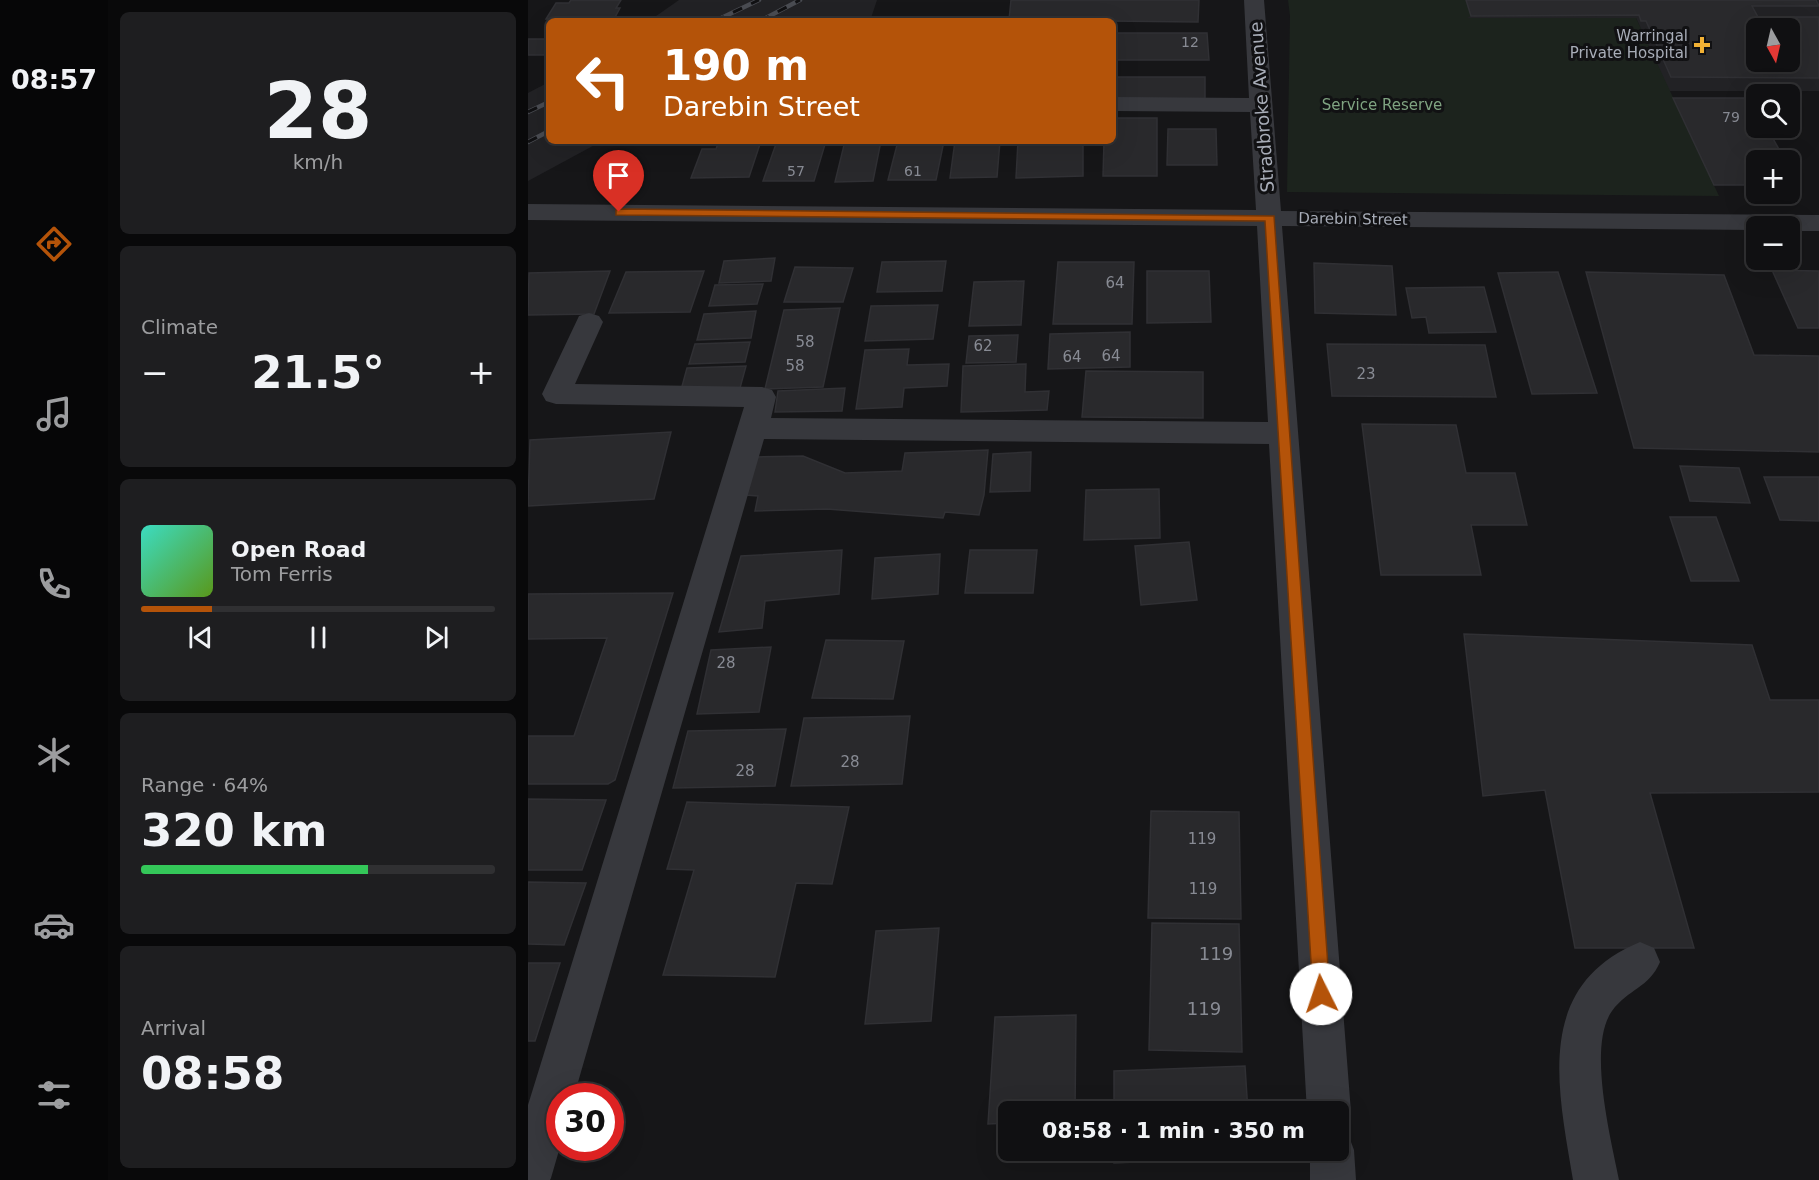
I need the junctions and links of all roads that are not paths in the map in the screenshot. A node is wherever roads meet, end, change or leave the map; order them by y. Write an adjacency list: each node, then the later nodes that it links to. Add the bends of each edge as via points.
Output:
1 (1254, 0): 3 (street, Stradbroke Avenue)
2 (1116, 104): 3 (street)
3 (1262, 105): 5 (street, Stradbroke Avenue)
4 (528, 212): 5 (street, Darebin Street)
5 (1270, 218): 6 (street, Darebin Street); 9 (street, Stradbroke Avenue)
6 (1819, 223)
7 (589, 322): 8 (street, via 556,394 762,397)
8 (753, 428): 9 (street); 13 (street)
9 (1284, 433): 11 (street, Stradbroke Avenue)
10 (1640, 962): 15 (street, via 1596,997 1581,1030 1581,1099)
11 (1328, 1101)
12 (1333, 1161): 14 (street)
13 (528, 1178)
14 (1334, 1180)
15 (1596, 1180)

